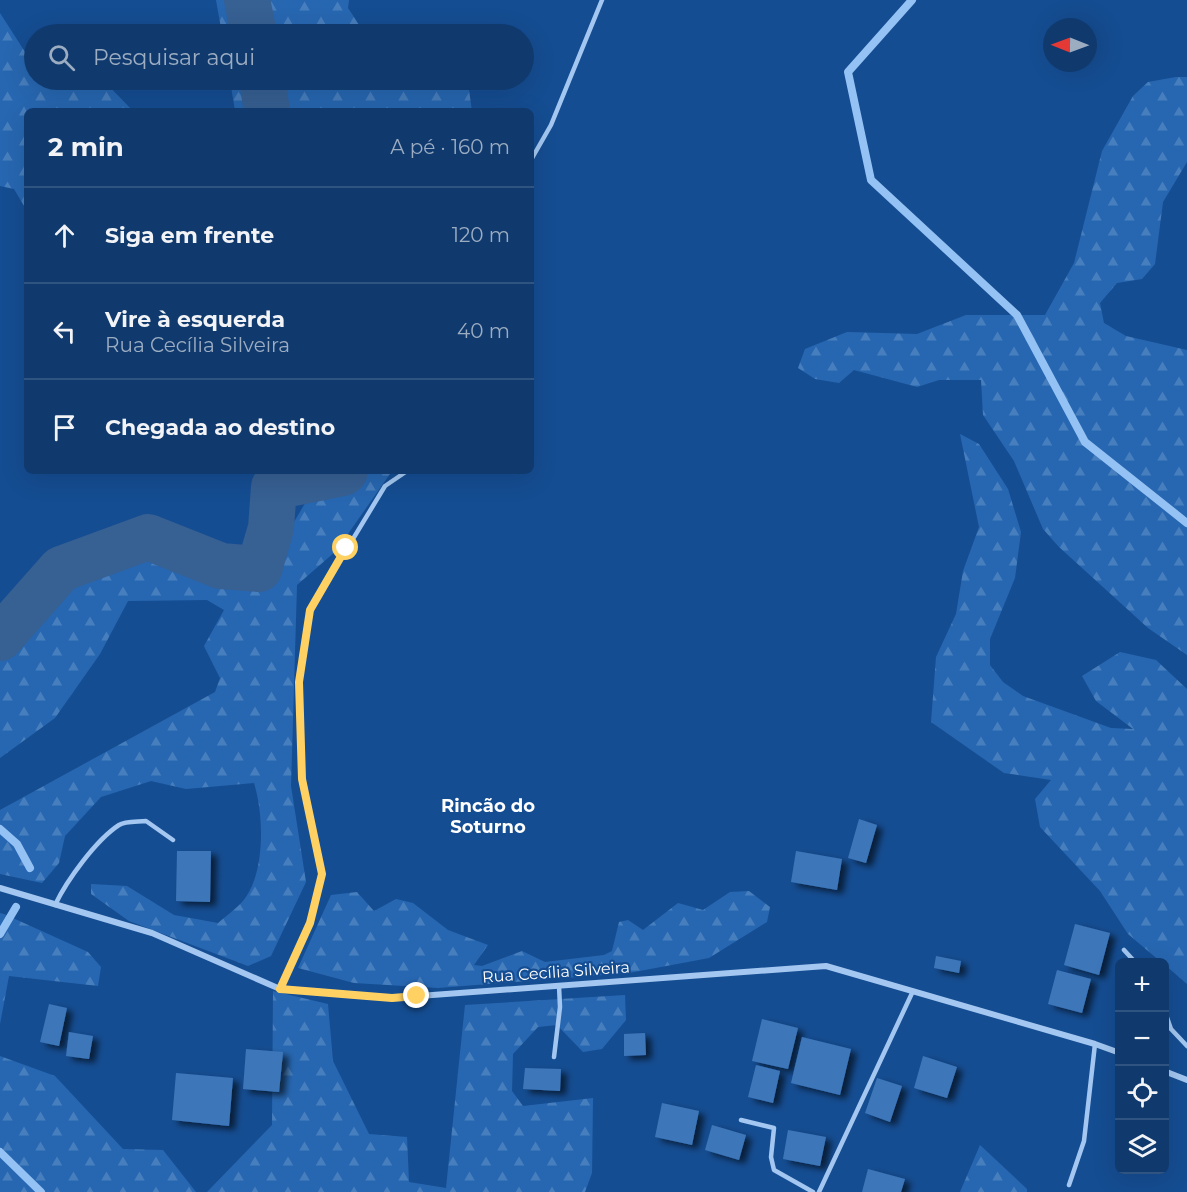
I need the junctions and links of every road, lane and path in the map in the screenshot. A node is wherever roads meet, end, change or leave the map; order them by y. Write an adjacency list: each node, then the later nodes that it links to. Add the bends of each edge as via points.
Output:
1 (602, 0): 2 (lane, via 551,125)
2 (534, 155)
3 (403, 474): 10 (lane, via 385,486 310,610 299,682 302,779 322,874 310,923)
4 (173, 840): 6 (lane, via 146,821 120,823 64,885)
5 (0, 888): 6 (street, Rua Cecília Silveira)
6 (56, 905): 10 (street, Rua Cecília Silveira, via 152,933)
7 (1124, 950): 8 (lane)
8 (1131, 958)
9 (560, 986): 10 (street, Rua Cecília Silveira, via 392,998); 11 (street, Rua Cecília Silveira, via 826,966); 16 (lane)
10 (280, 989)
11 (913, 991): 13 (street, Rua Cecília Silveira); 22 (lane)
12 (1165, 1012): 14 (lane, via 1171,1029)
13 (1095, 1044): 15 (street, Rua Cecília Silveira); 20 (lane, via 1084,1141)
14 (1187, 1046)
15 (1115, 1052)
16 (554, 1057)
17 (1169, 1073): 18 (street)
18 (1187, 1080)
19 (741, 1120): 21 (lane, via 774,1128 774,1170)
20 (1069, 1185)
21 (813, 1192)
22 (819, 1192)

